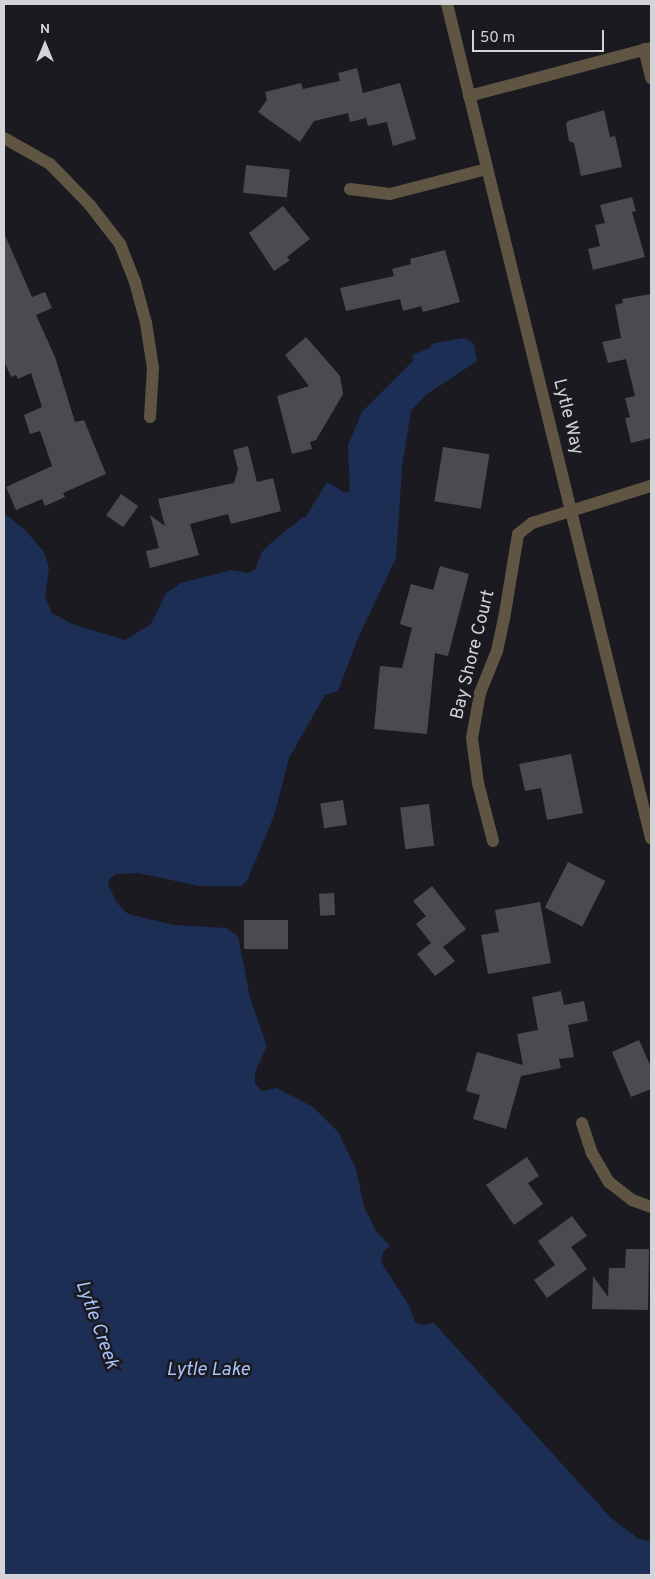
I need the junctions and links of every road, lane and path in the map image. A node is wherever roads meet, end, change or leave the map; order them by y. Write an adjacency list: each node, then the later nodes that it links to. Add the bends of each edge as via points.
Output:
1 (446, 4): 4 (street, Lytle Way)
2 (648, 49): 3 (street); 4 (street)
3 (651, 78)
4 (469, 96): 6 (street, Lytle Way)
5 (4, 138): 8 (street, via 50,164 120,244 146,323 153,368)
6 (487, 168): 7 (street, via 390,194); 10 (street, Lytle Way)
7 (350, 189)
8 (150, 417)
9 (651, 486): 10 (street, Bay Shore Court)
10 (572, 510): 11 (street, Lytle Way); 12 (street, Bay Shore Court, via 532,523 518,534 497,651 480,693 472,738 478,783)
11 (651, 838)
12 (493, 841)
13 (582, 1123): 14 (street, via 592,1153 609,1182 632,1200)
14 (651, 1208)

